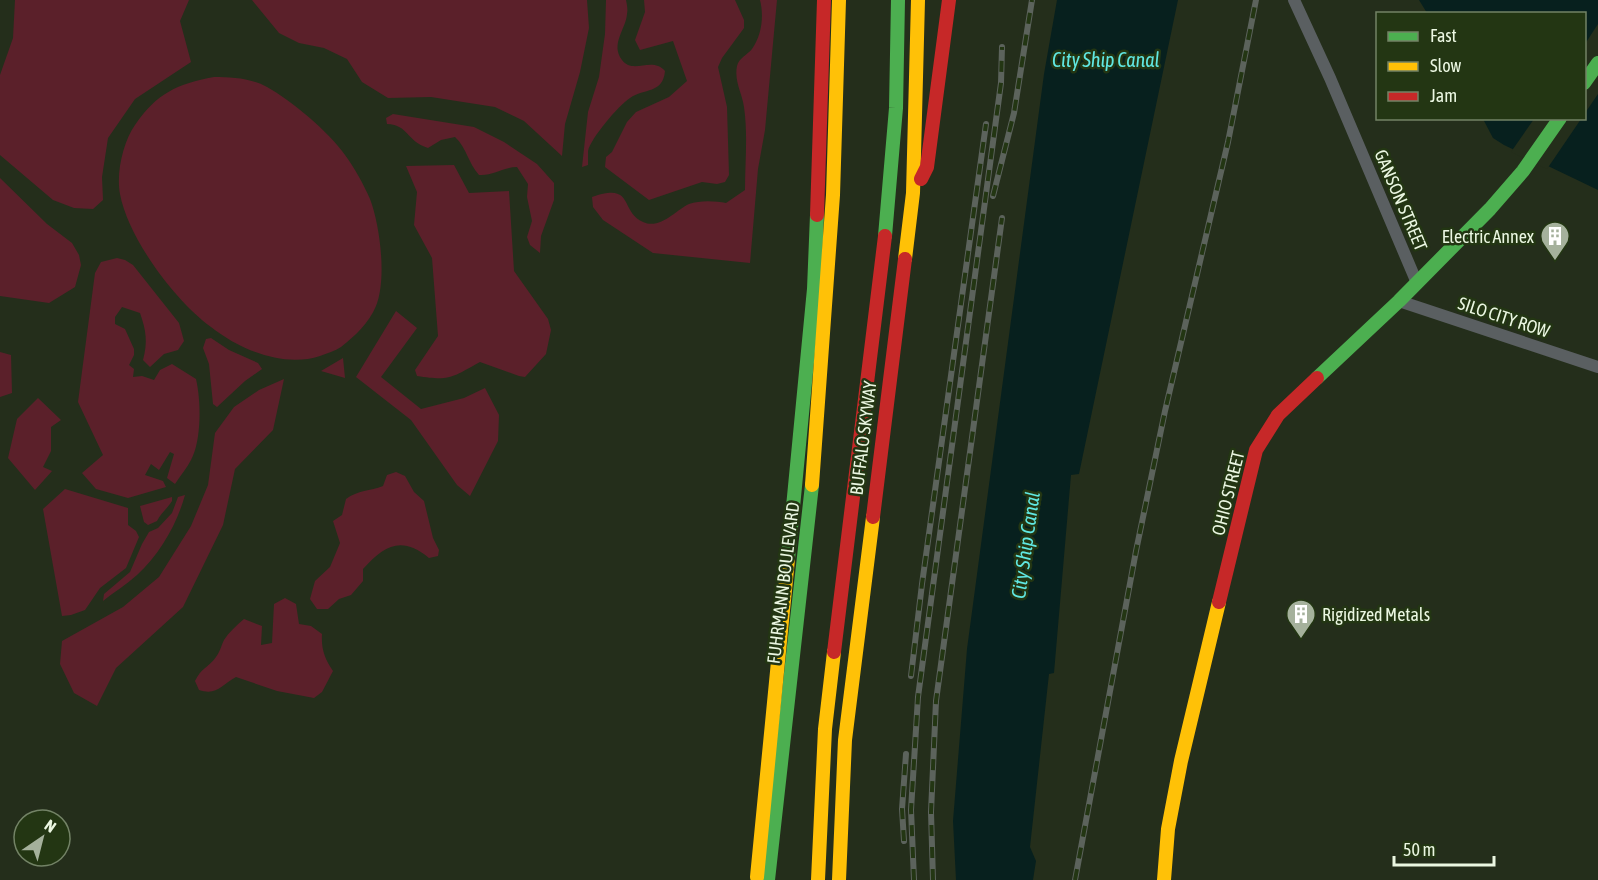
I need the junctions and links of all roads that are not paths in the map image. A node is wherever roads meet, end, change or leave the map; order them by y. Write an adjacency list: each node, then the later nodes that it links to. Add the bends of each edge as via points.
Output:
1 (824, 0): 14 (main road, FUHRMANN BOULEVARD)
2 (838, 0): 14 (main road, FUHRMANN BOULEVARD, via 833,195)
3 (886, 0): 10 (main road)
4 (898, 0): 10 (main road, BUFFALO SKYWAY)
5 (918, 0): 12 (main road, BUFFALO SKYWAY)
6 (949, 0): 12 (main road, via 927,167)
7 (1294, 0): 13 (street, GANSON STREET)
8 (1598, 63): 9 (main road)
9 (1586, 80)
10 (896, 108): 19 (main road, BUFFALO SKYWAY, via 884,246 825,729)
11 (1559, 120): 13 (main road, OHIO STREET, via 1524,171)
12 (913, 193): 20 (main road, BUFFALO SKYWAY, via 845,740)
13 (1417, 282): 15 (main road, OHIO STREET)
14 (820, 289): 17 (main road, FUHRMANN BOULEVARD); 18 (main road, FUHRMANN BOULEVARD, via 813,478)
15 (1399, 301): 16 (street, SILO CITY ROW); 21 (main road, OHIO STREET, via 1278,415 1256,450 1181,761 1168,829)
16 (1598, 367)
17 (757, 880)
18 (768, 880)
19 (818, 880)
20 (839, 880)
21 (1164, 880)

